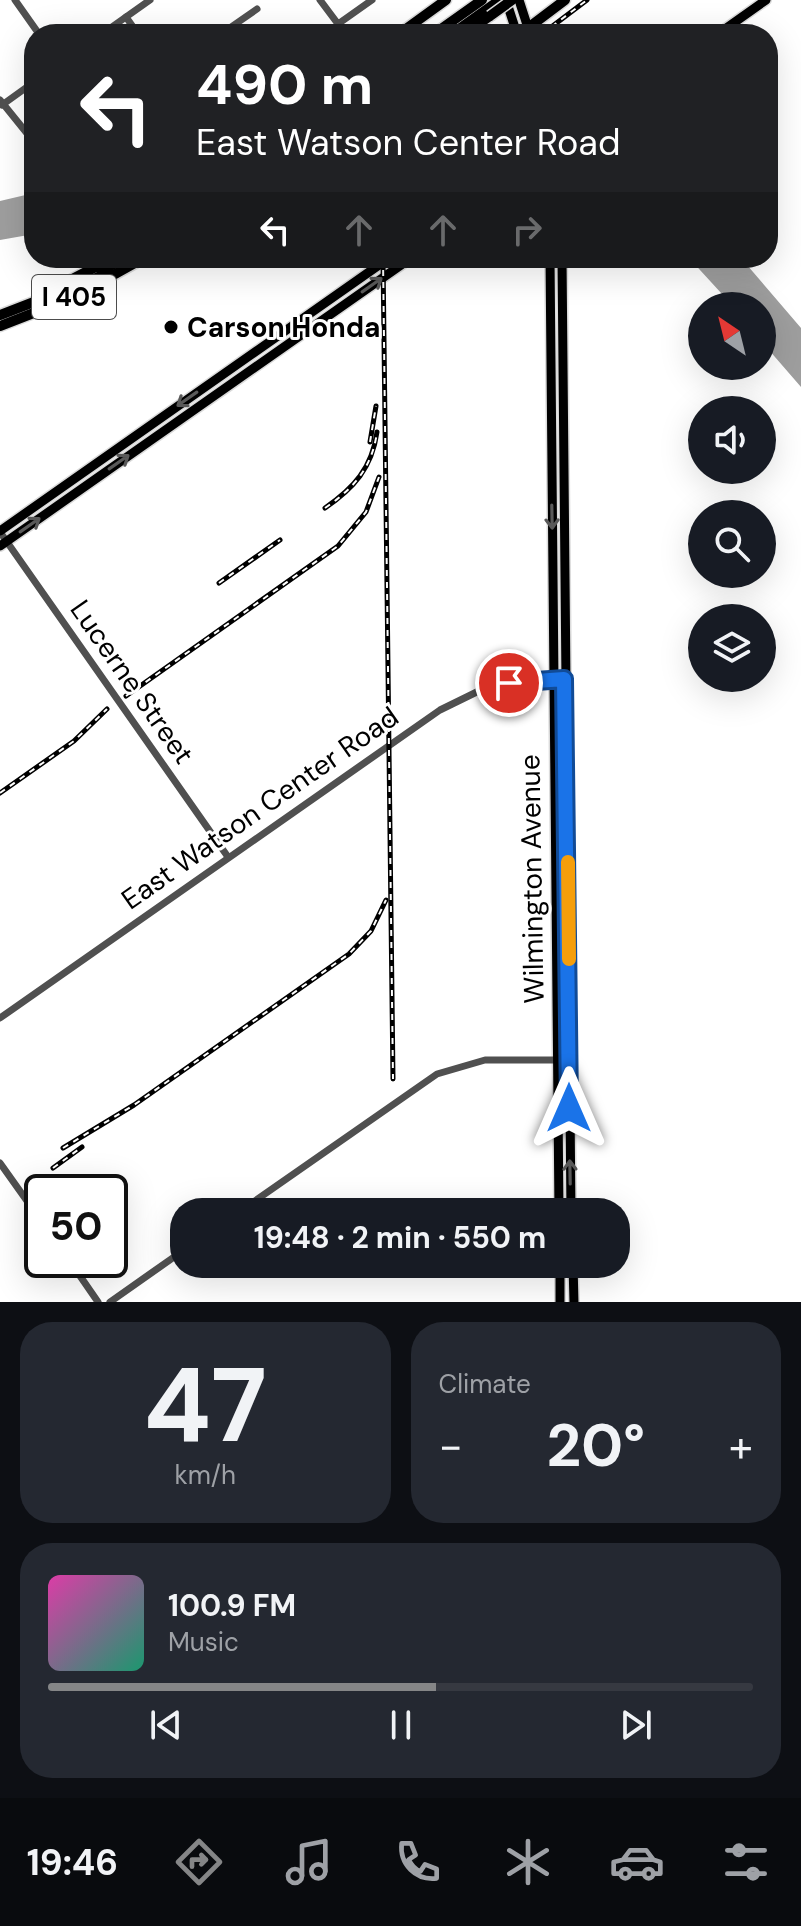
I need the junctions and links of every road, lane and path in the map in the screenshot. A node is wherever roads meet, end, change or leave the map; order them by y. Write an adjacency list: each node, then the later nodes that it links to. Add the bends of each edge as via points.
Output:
1 (15, 0): 13 (street)
2 (150, 0): 12 (street)
3 (320, 0): 4 (street, via 338,24)
4 (372, 0)
5 (446, 0): 17 (highway)
6 (506, 0): 10 (highway, bridge); 22 (main road)
7 (519, 0): 23 (main road)
8 (565, 0): 24 (highway)
9 (766, 0): 25 (main road)
10 (488, 6): 18 (highway); 19 (highway); 20 (highway); 21 (highway)
11 (257, 9): 16 (street)
12 (126, 17): 14 (street); 15 (street)
13 (32, 24)
14 (116, 24)
15 (131, 24)
16 (235, 24)
17 (413, 24)
18 (453, 24)
19 (460, 24)
20 (465, 24)
21 (473, 24)
22 (519, 24)
23 (523, 24)
24 (535, 24)
25 (732, 24)
26 (24, 88): 27 (street)
27 (1, 103): 28 (street)
28 (24, 130)
29 (93, 268): 37 (highway, I 405)
30 (106, 268): 38 (highway)
31 (113, 268): 38 (highway, via 65,294)
32 (126, 268): 39 (highway, I 405, via 72,298)
33 (375, 268): 41 (main road, one-way to 41)
34 (397, 268): 42 (main road, one-way to 34)
35 (550, 268): 40 (main road, Wilmington Avenue)
36 (562, 268): 40 (main road, Wilmington Avenue)
37 (0, 308)
38 (0, 317)
39 (0, 326)
40 (557, 439): 43 (main road, Wilmington Avenue); 44 (main road, Wilmington Avenue, one-way to 44)
41 (0, 532): 42 (street, Lucerne Street)
42 (3, 544): 45 (street, Lucerne Street)
43 (564, 679): 44 (street, East Watson Center Road); 47 (main road, Wilmington Avenue)
44 (552, 680): 45 (street, East Watson Center Road, via 489,686 466,695); 48 (main road, Wilmington Avenue)
45 (228, 857): 46 (street, East Watson Center Road)
46 (0, 1018)
47 (569, 1059): 48 (street); 53 (main road, Wilmington Avenue, one-way to 47)
48 (556, 1060): 51 (street, via 485,1060 437,1074); 52 (main road, Wilmington Avenue)
49 (0, 1163): 50 (street)
50 (24, 1197)
51 (259, 1198)
52 (559, 1198)
53 (571, 1198)
54 (170, 1260): 59 (street)
55 (81, 1278): 58 (street)
56 (560, 1278): 60 (main road)
57 (573, 1278): 61 (main road)
58 (98, 1302)
59 (110, 1302)
60 (560, 1302)
61 (574, 1302)

